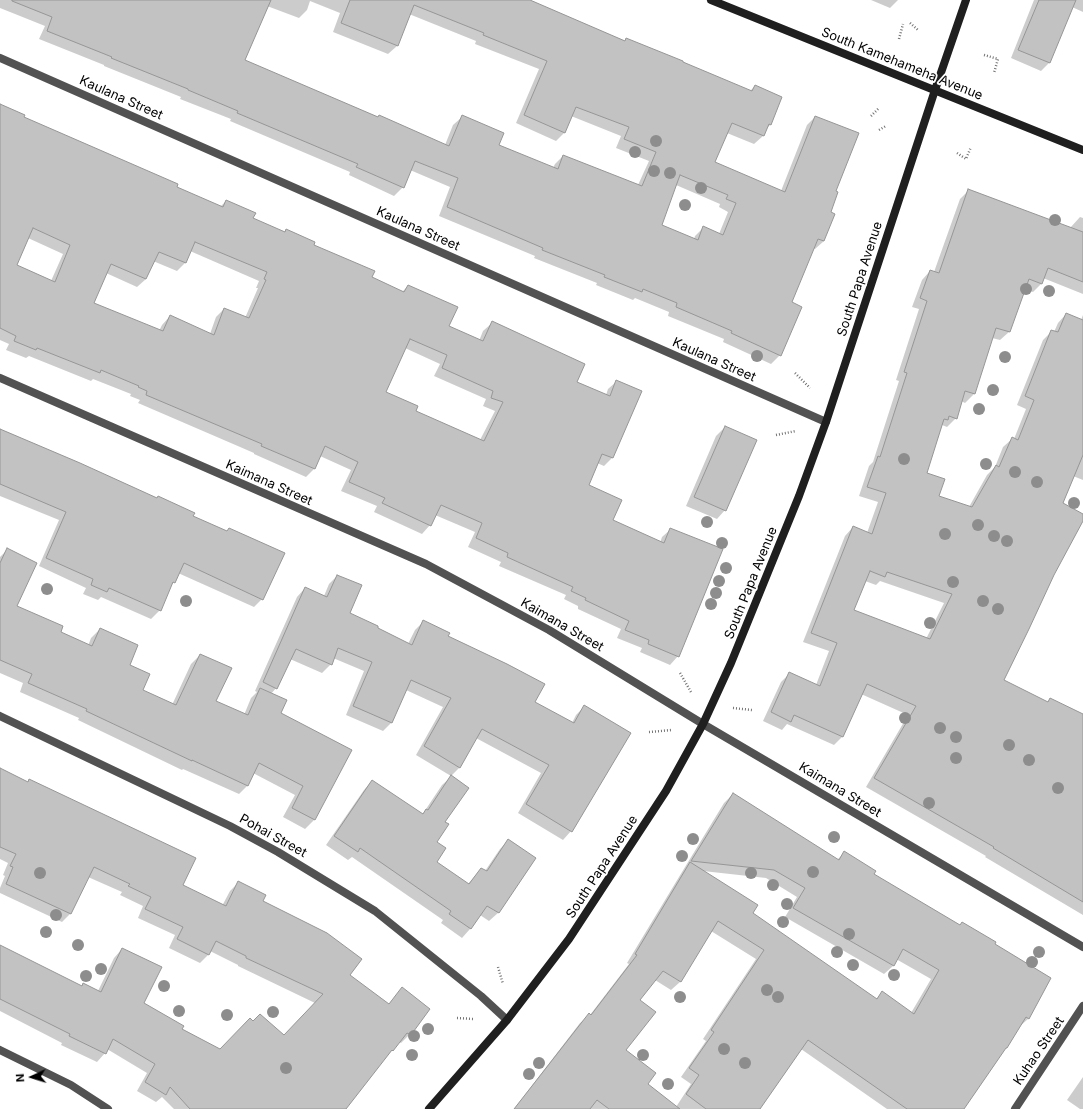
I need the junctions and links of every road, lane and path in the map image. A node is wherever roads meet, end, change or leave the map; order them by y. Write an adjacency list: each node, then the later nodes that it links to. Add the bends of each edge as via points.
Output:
1 (711, 0): 10 (street, South Kamehameha Avenue)
2 (966, 0): 10 (street, South Papa Avenue)
3 (910, 23): 5 (path)
4 (903, 24): 6 (path)
5 (918, 30)
6 (899, 39)
7 (984, 55): 9 (path, via 998,59)
8 (0, 58): 21 (street, Kaulana Street)
9 (994, 73)
10 (935, 90): 16 (street, South Kamehameha Avenue); 21 (street, South Papa Avenue)
11 (879, 108): 12 (path)
12 (871, 116)
13 (886, 126): 14 (path)
14 (879, 130)
15 (972, 147): 17 (path, via 966,160)
16 (1083, 150)
17 (957, 153)
18 (795, 374): 20 (path)
19 (0, 378): 29 (street, Kaimana Street, via 426,564 549,630)
20 (810, 388)
21 (826, 422): 29 (street, South Papa Avenue, via 749,621)
22 (796, 431): 23 (path)
23 (776, 435)
24 (680, 673): 25 (path)
25 (691, 692)
26 (733, 708): 27 (path)
27 (752, 710)
28 (0, 716): 38 (street, Pohai Street, via 278,852 375,911)
29 (703, 724): 32 (street, Kaimana Street); 38 (street, South Papa Avenue, via 666,791 569,939)
30 (672, 730): 31 (path)
31 (649, 732)
32 (1083, 947)
33 (498, 967): 34 (path)
34 (504, 984)
35 (1083, 1006): 42 (street, Kuhao Street)
36 (457, 1018): 37 (path)
37 (474, 1018)
38 (507, 1020): 41 (street, South Papa Avenue)
39 (0, 1050): 40 (street, via 71,1085)
40 (108, 1109)
41 (429, 1109)
42 (1015, 1109)

